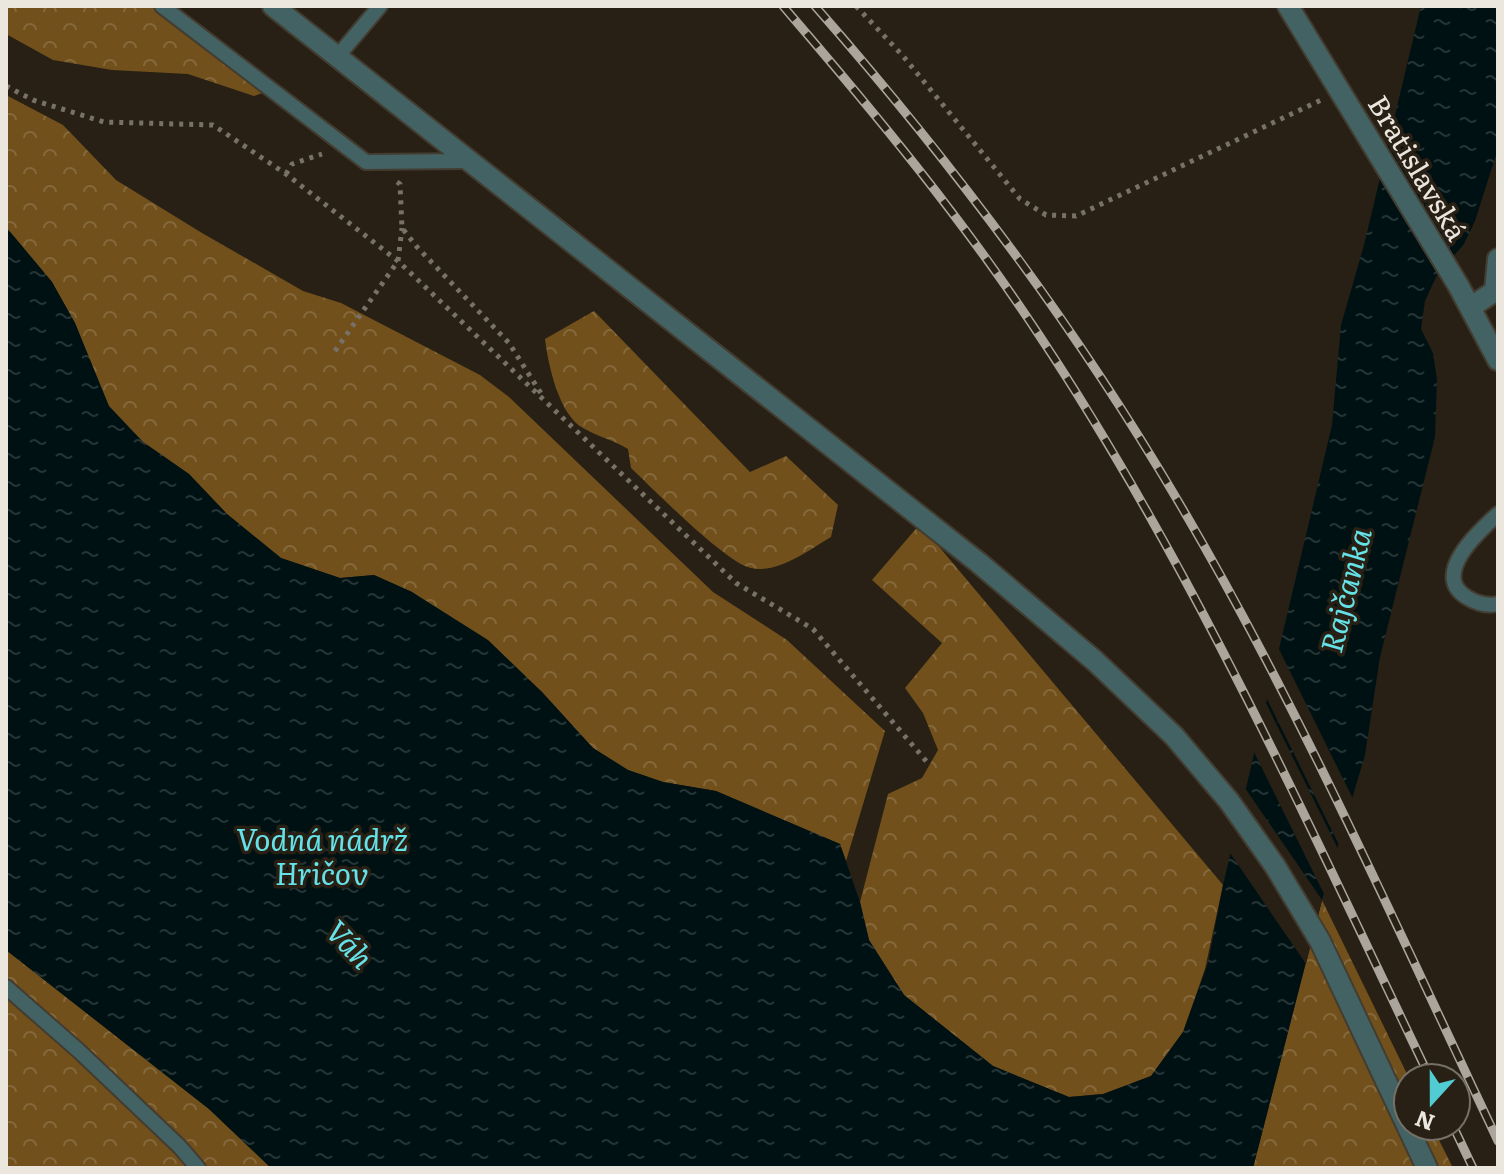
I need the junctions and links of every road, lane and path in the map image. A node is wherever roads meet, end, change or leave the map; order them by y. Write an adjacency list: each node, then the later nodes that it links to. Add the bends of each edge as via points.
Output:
1 (162, 6): 10 (lane)
2 (273, 6): 6 (street)
3 (380, 6): 6 (lane)
4 (856, 6): 8 (path, via 1020,199 1046,215 1076,216)
5 (1288, 6): 8 (street, Bratislavská)
6 (337, 57): 9 (street)
7 (6, 86): 11 (path, via 104,122 213,125)
8 (1340, 91): 15 (street, Bratislavská)
9 (466, 161): 10 (lane); 24 (street, via 979,563 1174,736 1229,801 1320,941)
10 (366, 162): 11 (path, via 320,154 292,164); 12 (path, via 400,184)
11 (286, 174): 14 (path)
12 (402, 228): 14 (path); 18 (path, via 509,343)
13 (1498, 259): 15 (street, via 1495,291)
14 (398, 261): 16 (path); 18 (path)
15 (1471, 307): 17 (street, Bratislavská)
16 (335, 351)
17 (1498, 360)
18 (547, 404): 21 (path, via 736,583 813,629)
19 (1498, 514): 20 (lane, via 1462,553 1453,576 1461,595 1485,605)
20 (1498, 604)
21 (927, 762)
22 (6, 987): 23 (lane)
23 (198, 1168)
24 (1427, 1168)

